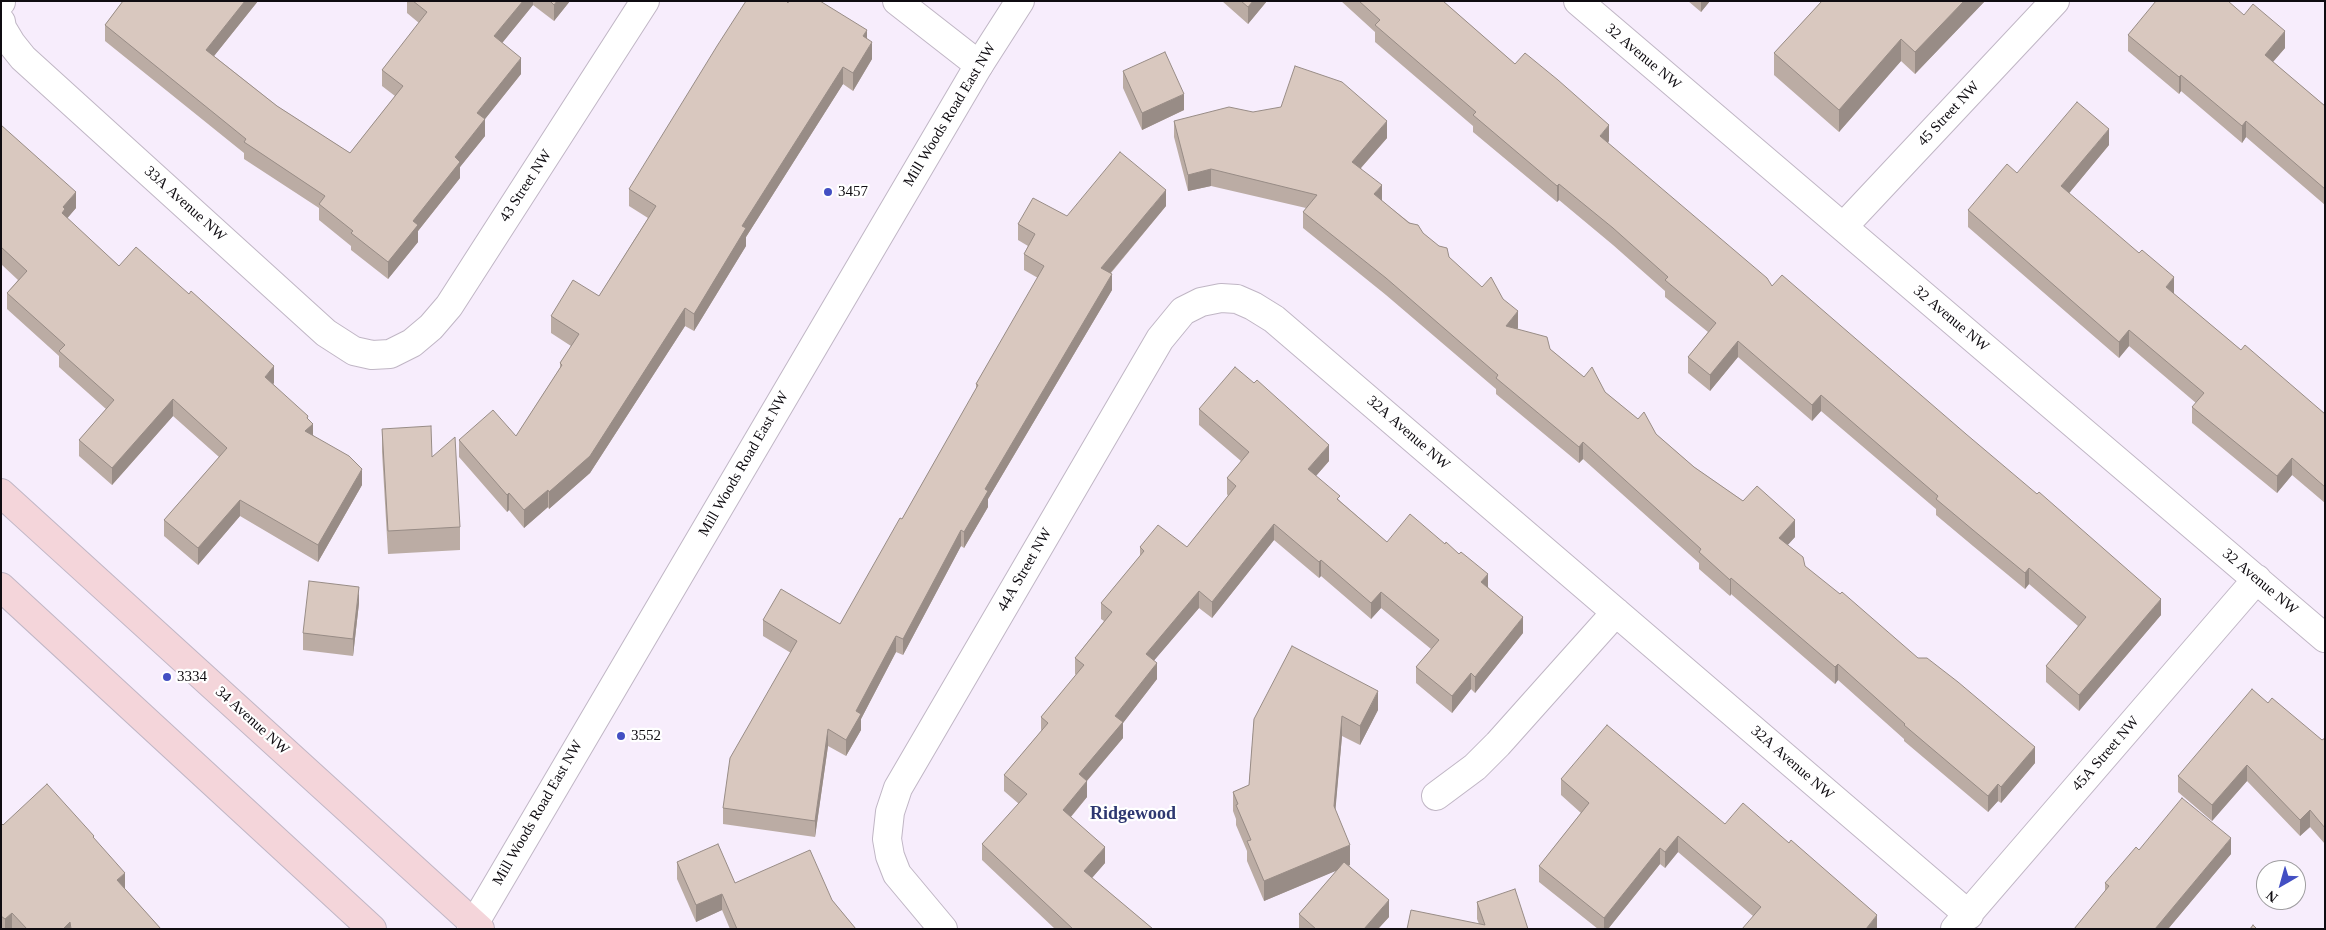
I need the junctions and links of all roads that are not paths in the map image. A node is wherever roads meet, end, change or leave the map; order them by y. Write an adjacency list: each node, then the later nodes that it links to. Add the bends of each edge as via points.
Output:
1 (645, 1): 10 (street, 43 Street NW, via 449,306 412,343)
2 (897, 1): 7 (street)
3 (1020, 1): 7 (street, Mill Woods Road East NW)
4 (1578, 1): 8 (street, 32 Avenue NW)
5 (2055, 1): 8 (street, 45 Street NW)
6 (1, 22): 10 (street, 33A Avenue NW, via 23,58 326,332 354,351)
7 (979, 65): 18 (street, Mill Woods Road East NW)
8 (1843, 227): 12 (street, 32 Avenue NW)
9 (1183, 311): 14 (street, 32A Avenue NW, via 1201,302 1237,299 1274,319); 20 (street, 44A Street NW, via 1160,339 898,788 890,812 887,838 890,856 897,874)
10 (390, 354)
11 (1, 493): 18 (main road, 34 Avenue NW)
12 (2257, 579): 15 (street, 32 Avenue NW); 17 (street, 45A Street NW)
13 (1, 587): 19 (main road)
14 (1616, 612): 16 (street, via 1498,744 1475,767); 17 (street, 32A Avenue NW)
15 (2325, 638)
16 (1436, 796)
17 (1962, 922)
18 (475, 927)
19 (372, 929)
20 (943, 929)

